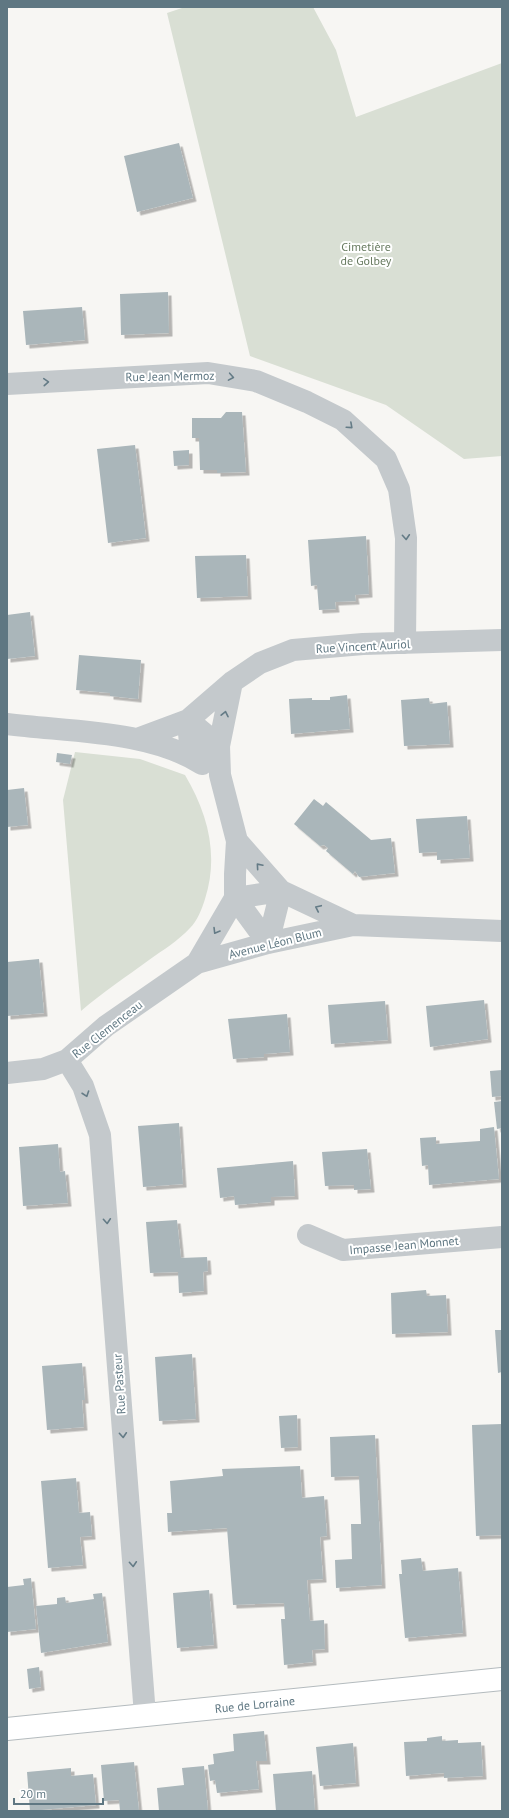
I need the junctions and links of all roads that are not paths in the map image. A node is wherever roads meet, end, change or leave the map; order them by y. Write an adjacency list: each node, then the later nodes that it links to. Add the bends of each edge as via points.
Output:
1 (7, 384): 3 (street, Rue Jean Mermoz, one-way to 3, via 208,373 256,381 343,420 386,459 399,489 406,538)
2 (502, 640): 3 (street, Rue Vincent Auriol)
3 (405, 643): 4 (street, Rue Vincent Auriol, via 293,650 260,663)
4 (232, 682): 5 (street, Rue Vincent Auriol); 8 (street, one-way to 4)
5 (188, 720): 7 (street, Rue Vincent Auriol); 8 (street); 9 (street)
6 (7, 724): 7 (street, Rue Vincent Auriol)
7 (137, 739): 9 (street, Rue Vincent Auriol)
8 (219, 746): 9 (street); 10 (street)
9 (191, 757): 10 (street, Rue Vincent Auriol)
10 (220, 775): 11 (street)
11 (237, 841): 12 (street, Avenue Léon Blum, one-way to 11); 13 (street)
12 (281, 891): 13 (street); 14 (street, Avenue Léon Blum, one-way to 12); 16 (street)
13 (236, 898): 16 (street); 17 (street, one-way to 17)
14 (353, 925): 15 (street, Avenue Léon Blum); 16 (street, Avenue Léon Blum)
15 (502, 932)
16 (268, 943): 17 (street, Avenue Léon Blum)
17 (197, 963): 18 (street, Rue Clemenceau, via 106,1026)
18 (67, 1060): 19 (street, Rue Clemenceau, via 43,1069); 23 (street, Rue Pasteur, one-way to 23, via 83,1086 100,1135)
19 (7, 1073)
20 (308, 1236): 21 (street, Impasse Jean Monnet, via 343,1250)
21 (502, 1237)
22 (502, 1679): 23 (main road, Rue de Lorraine)
23 (145, 1715): 24 (main road, Rue de Lorraine)
24 (7, 1729)

